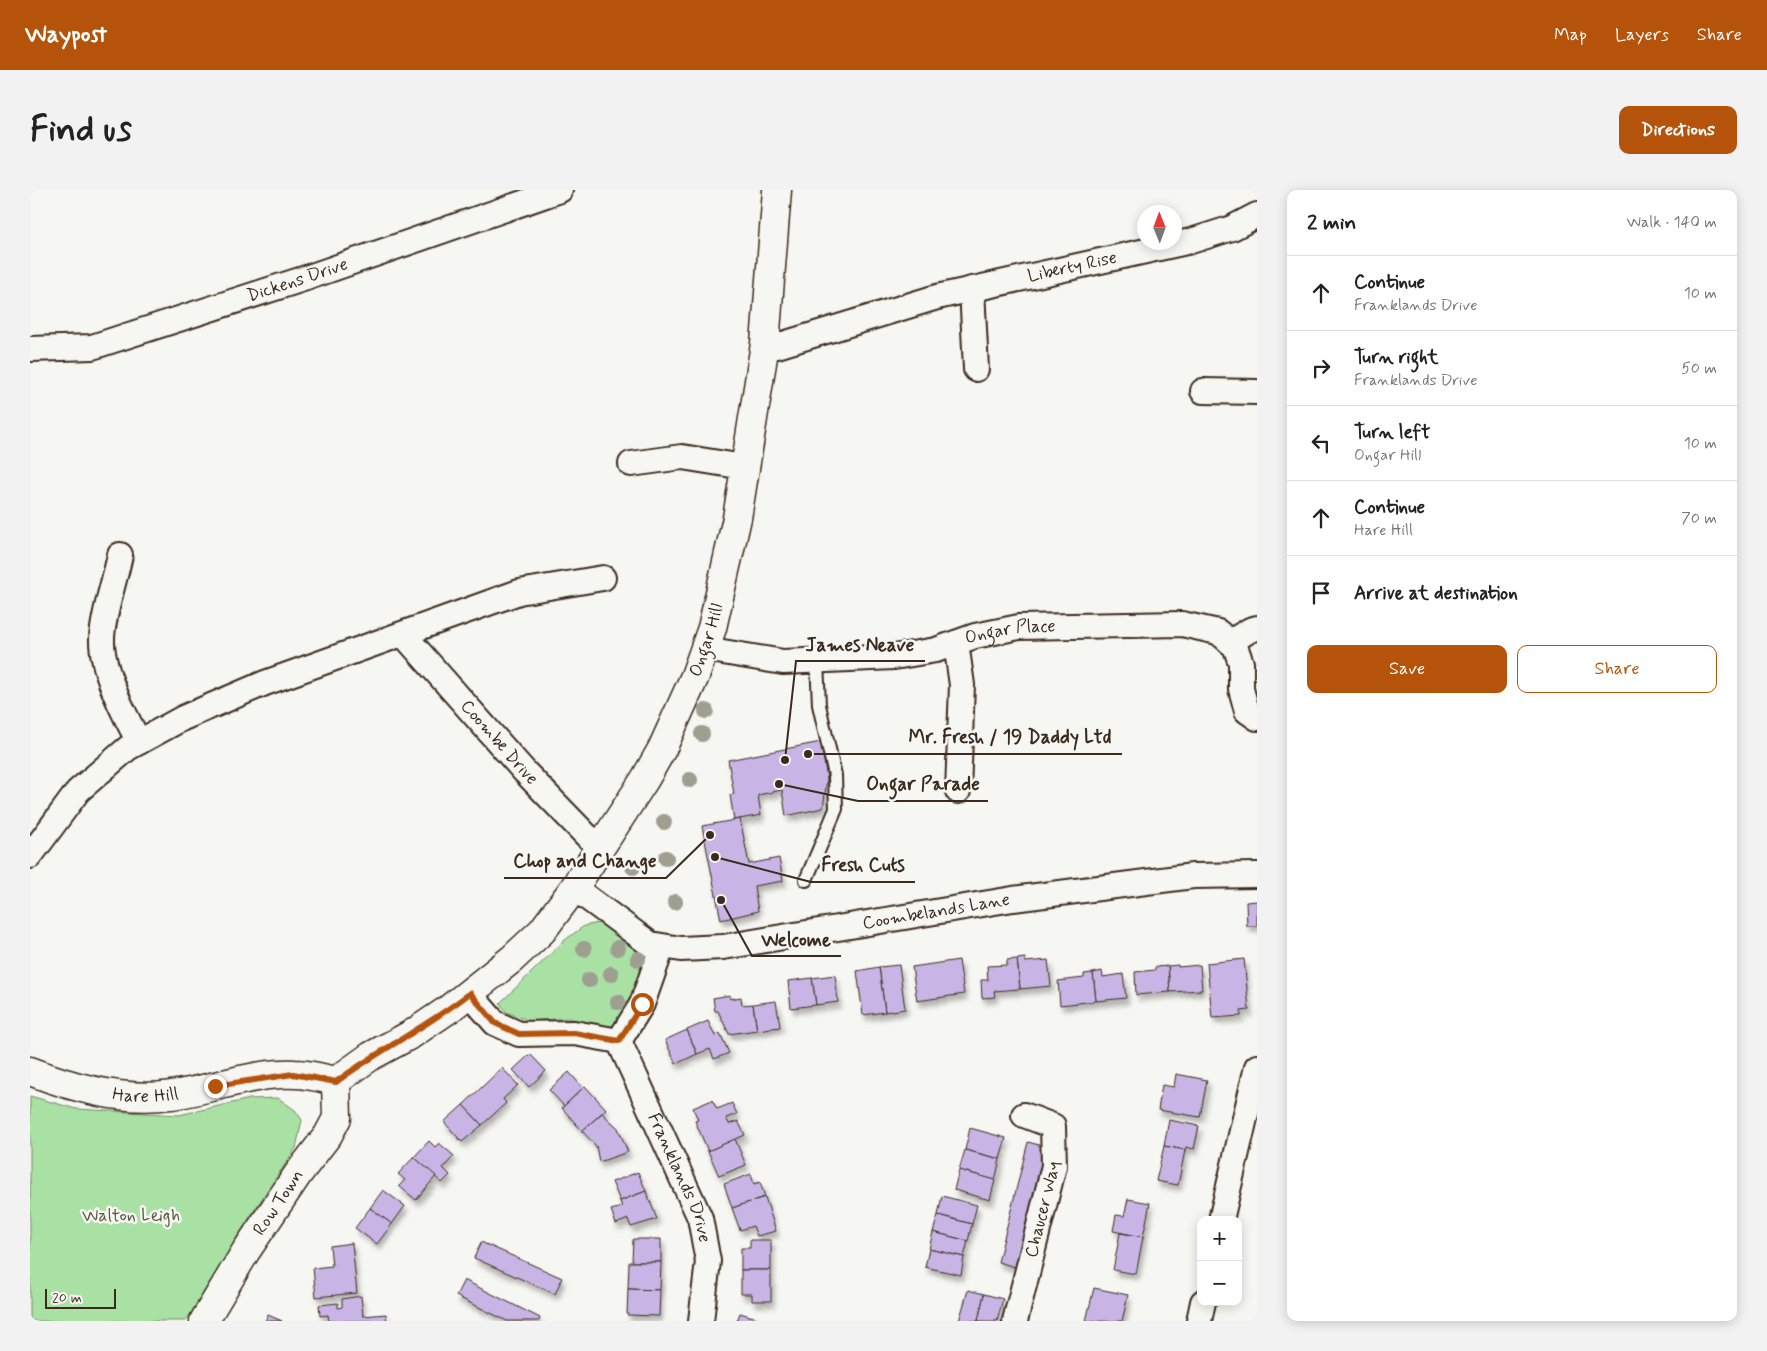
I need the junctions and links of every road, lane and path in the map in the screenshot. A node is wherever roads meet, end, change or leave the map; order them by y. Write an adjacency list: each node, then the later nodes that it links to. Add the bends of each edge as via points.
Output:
1 (560, 190): 6 (street, Dickens Drive, via 303,279 92,347)
2 (777, 190): 5 (street, Ongar Hill)
3 (1257, 215): 4 (street, Liberty Rise, via 1232,228 1192,241)
4 (972, 289): 5 (street, Liberty Rise, via 777,346); 7 (street)
5 (765, 344): 11 (street, Ongar Hill)
6 (30, 349)
7 (975, 369)
8 (1203, 391): 9 (street)
9 (1257, 392)
10 (631, 464): 11 (street, via 682,457)
11 (744, 467): 18 (street, Ongar Hill, via 724,580)
12 (120, 555): 21 (street, via 102,637 103,656 125,716)
13 (604, 578): 15 (street, via 519,592)
14 (1257, 628): 16 (street)
15 (403, 634): 21 (street, via 265,683 183,718); 23 (street, Coombe Drive, via 524,771 587,836)
16 (1230, 642): 17 (street, Ongar Place, via 1218,632 1173,624 1019,627); 20 (street, via 1235,646 1241,663 1241,689 1247,711)
17 (956, 643): 19 (street, Ongar Place, via 894,657); 22 (street, via 962,685)
18 (705, 649): 19 (street, Ongar Place, via 784,662); 23 (street, Ongar Hill, via 662,749)
19 (817, 660): 26 (lane, via 819,705 835,775 836,809)
20 (1257, 718)
21 (139, 742): 24 (street, via 78,791)
22 (958, 790)
23 (601, 845): 27 (street, Ongar Hill)
24 (30, 856)
25 (1257, 875): 28 (street, Coombelands Lane, via 1193,876 1014,899 724,947)
26 (806, 880)
27 (574, 888): 28 (street, Coombelands Lane, via 639,937); 29 (street, Ongar Hill, via 542,932)
28 (662, 947): 30 (street, via 642,1004)
29 (459, 1001): 30 (street, via 519,1034 574,1033); 33 (street)
30 (619, 1041): 38 (street, Franklands Drive, via 700,1218 708,1261)
31 (1257, 1067): 35 (street)
32 (30, 1071): 33 (street, Hare Hill, via 82,1088 133,1096 171,1096 293,1074)
33 (336, 1082): 37 (street, Row Town, via 338,1118 246,1251)
34 (1024, 1115): 39 (street, Chaucer Way, via 1053,1126 1054,1166)
35 (1222, 1216)
36 (1202, 1306): 40 (street)
37 (204, 1321)
38 (701, 1321)
39 (1015, 1321)
40 (1199, 1321)

